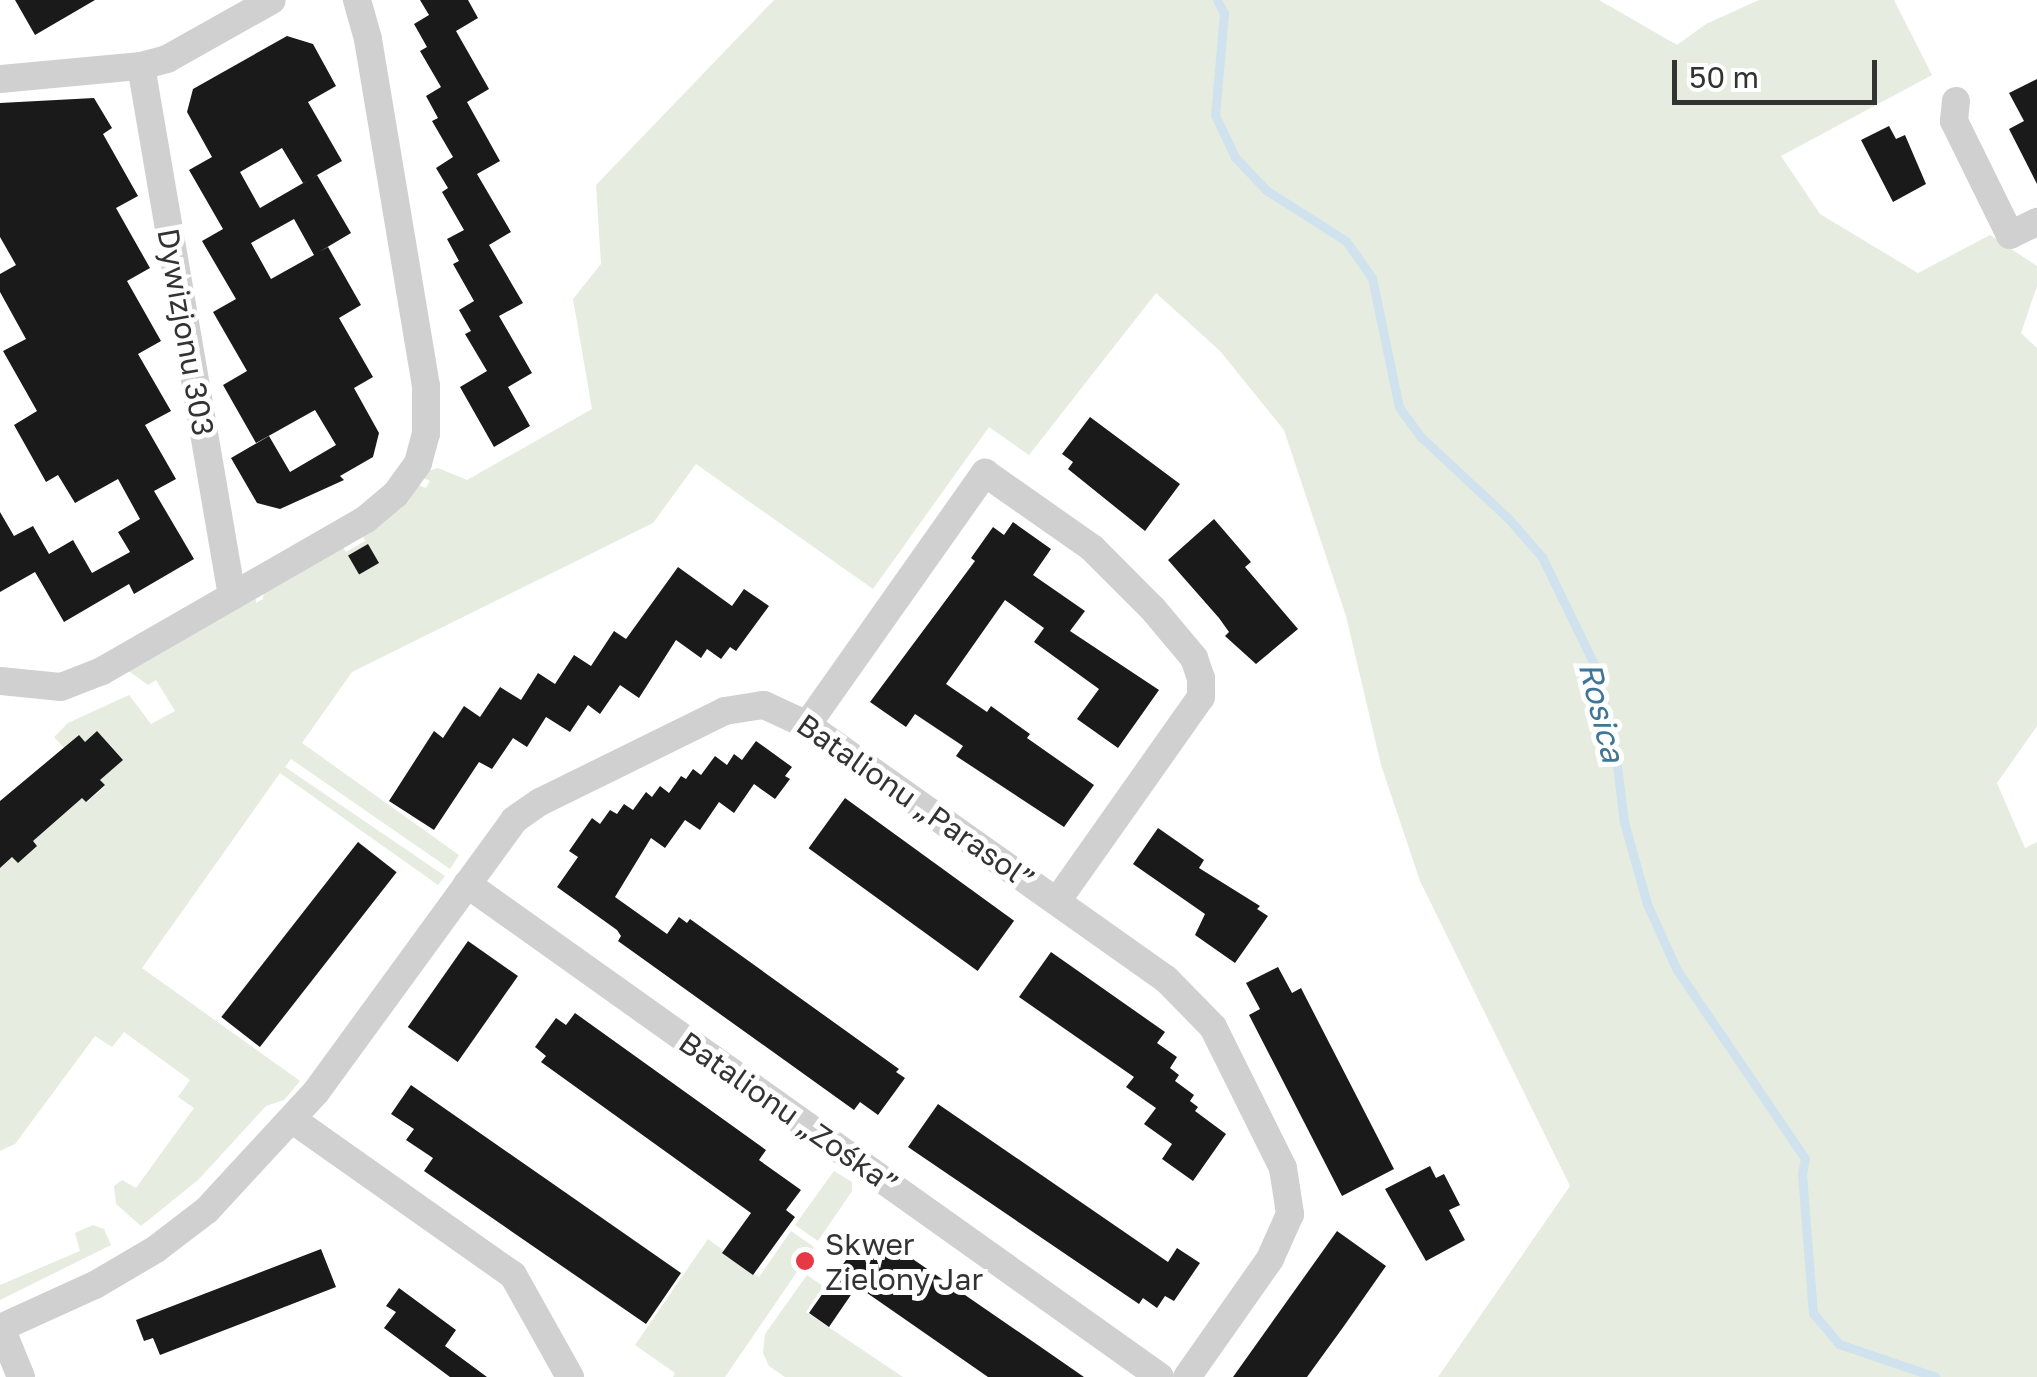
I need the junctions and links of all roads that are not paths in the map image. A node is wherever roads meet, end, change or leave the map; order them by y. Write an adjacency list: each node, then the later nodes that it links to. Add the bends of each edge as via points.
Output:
1 (272, 0): 3 (street)
2 (357, 0): 7 (street, via 426,386 425,442 410,476 383,506)
3 (141, 66): 4 (street); 7 (street, Dywizjonu 303)
4 (0, 79)
5 (1956, 101): 6 (street, via 1954,121 2010,236)
6 (2037, 222)
7 (232, 596): 8 (street, via 102,671 61,687)
8 (0, 681)
9 (807, 725): 10 (street, Batalionu „Parasol”, via 764,705 726,712 526,810); 11 (street, Batalionu „Parasol”); 11 (street, via 985,472 1092,548 1153,609 1194,658 1202,678 1201,697)
10 (467, 884): 12 (street, Batalionu „Parasol”); 16 (street, Batalionu „Zośka”)
11 (1056, 901): 17 (street, Batalionu „Parasol”, via 1166,979 1214,1028 1282,1168 1290,1214 1270,1258)
12 (293, 1120): 13 (street, Batalionu „Parasol”, via 208,1210 156,1249 69,1299); 15 (street, via 513,1275)
13 (1, 1328): 14 (street)
14 (21, 1377)
15 (570, 1377)
16 (1160, 1377)
17 (1187, 1377)

